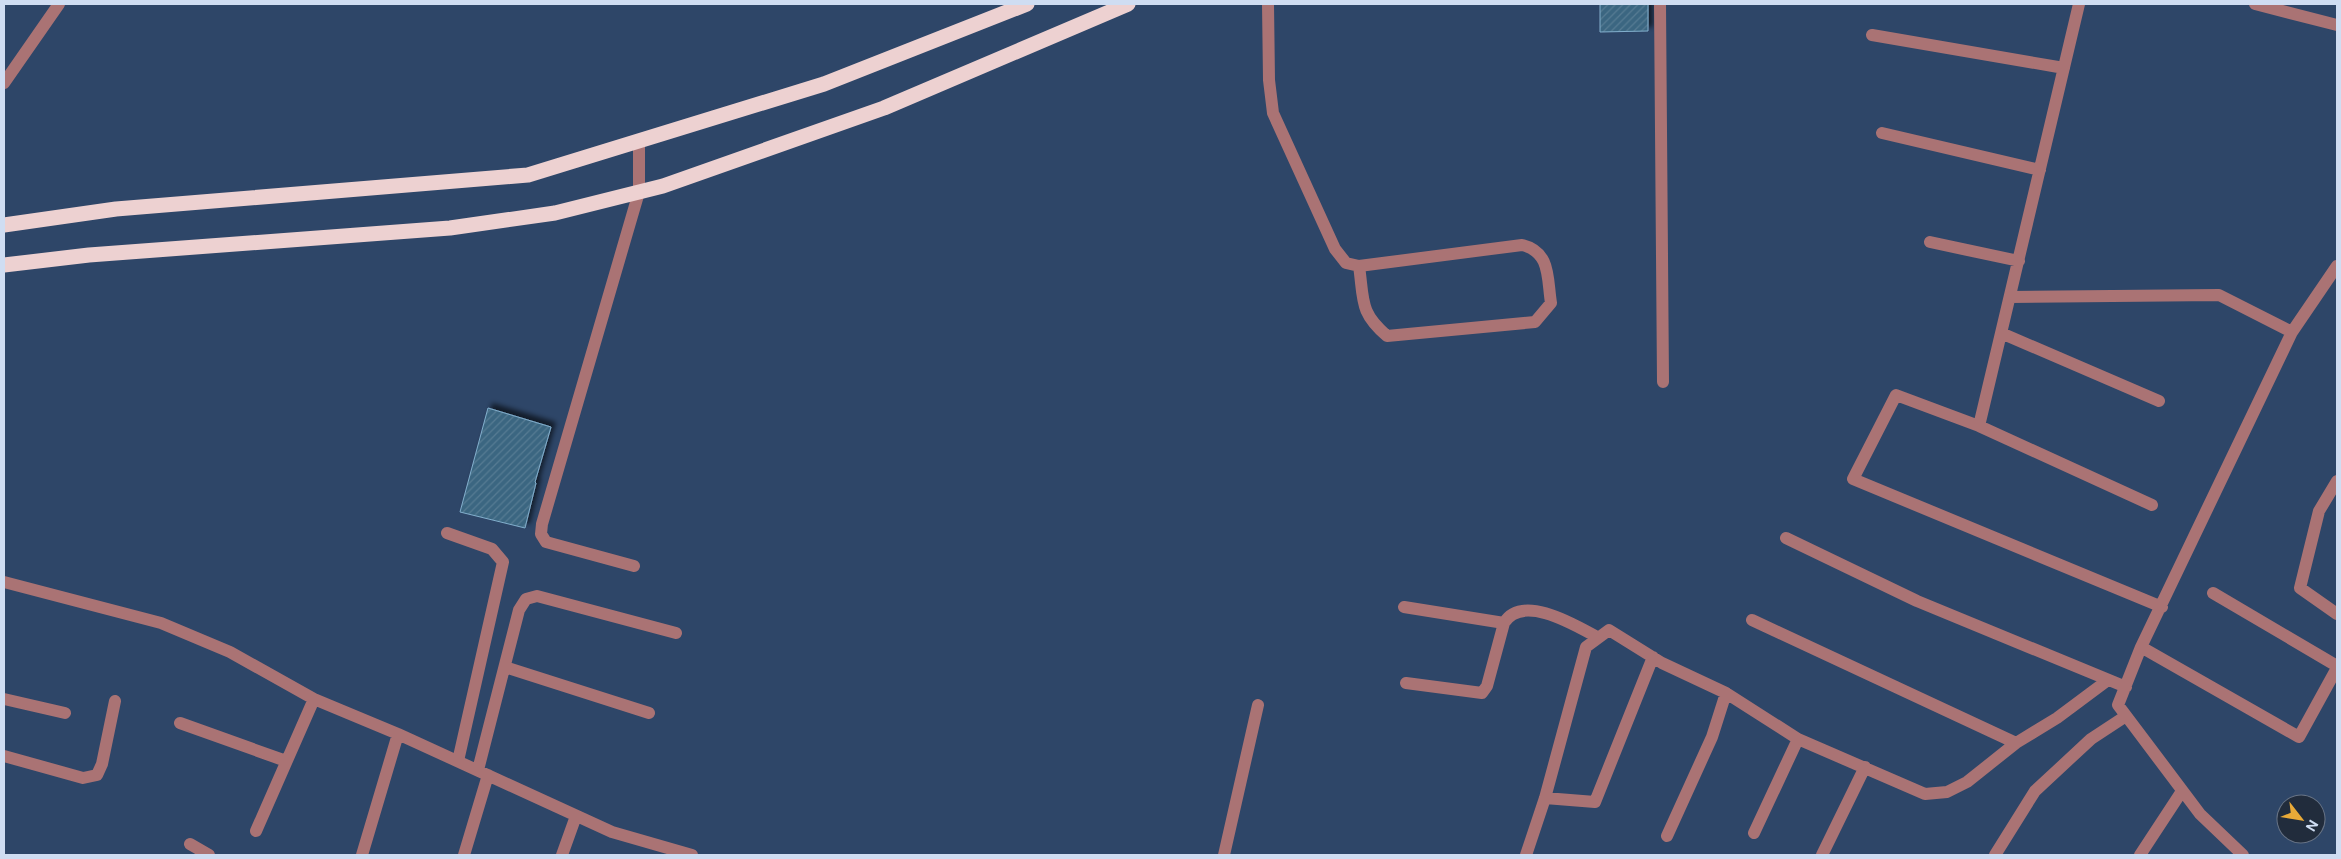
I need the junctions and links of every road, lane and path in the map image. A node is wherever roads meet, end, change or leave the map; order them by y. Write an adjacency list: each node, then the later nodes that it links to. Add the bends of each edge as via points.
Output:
1 (59, 4): 11 (street)
2 (1027, 4): 13 (highway, via 824,84)
3 (1128, 4): 15 (highway, via 884,108)
4 (1268, 4): 20 (street, via 1269,80 1273,112 1335,249 1346,262)
5 (1660, 4): 25 (street)
6 (2079, 4): 10 (street)
7 (2255, 4): 8 (street)
8 (2337, 25)
9 (1872, 35): 10 (street)
10 (2064, 68): 14 (street)
11 (4, 83)
12 (1882, 133): 14 (street)
13 (639, 140): 15 (street); 16 (highway, via 528,175 116,209)
14 (2040, 170): 18 (street)
15 (639, 192): 19 (highway, via 555,213 450,228 89,255); 32 (street, via 541,534 546,542)
16 (4, 225)
17 (1930, 242): 18 (street)
18 (2018, 261): 22 (street)
19 (4, 266)
20 (1359, 266): 20 (street, via 1522,245 1535,248 1544,257 1551,303 1535,322 1387,336 1366,314)
21 (2337, 266): 23 (street)
22 (2010, 297): 23 (street, via 2219,295); 24 (street)
23 (2292, 332): 36 (street)
24 (2001, 333): 26 (street); 27 (street)
25 (1663, 382)
26 (2159, 401)
27 (1980, 426): 29 (street); 36 (street, via 1896,395 1853,479)
28 (2337, 481): 37 (street, via 2319,511 2300,588)
29 (2152, 505)
30 (448, 533): 63 (street, via 492,549 503,562)
31 (1786, 538): 46 (street, via 1916,601)
32 (634, 566)
33 (4, 582): 51 (street, via 161,623 230,652)
34 (2214, 593): 45 (street)
35 (1404, 607): 39 (street)
36 (2162, 607): 42 (street)
37 (2337, 614)
38 (1752, 620): 60 (street)
39 (1504, 623): 41 (street, via 1508,615 1516,611 1543,613 1565,620); 47 (street, via 1487,686 1482,693)
40 (676, 633): 44 (street, via 537,596 526,599 520,610)
41 (1597, 637): 43 (street, via 1609,630); 67 (street, via 1586,646)
42 (2141, 647): 45 (street, via 2299,737); 48 (street)
43 (1652, 657): 49 (street); 67 (street, via 1594,802)
44 (505, 667): 55 (street); 65 (street)
45 (2337, 667)
46 (2108, 680): 48 (street); 60 (street, via 2057,718)
47 (1406, 683)
48 (2126, 687): 56 (street, via 2118,705)
49 (1726, 693): 59 (street); 71 (street, via 1712,737)
50 (4, 699): 54 (street)
51 (314, 699): 58 (street); 62 (street)
52 (115, 701): 61 (street, via 97,775 83,778)
53 (1258, 705): 78 (street)
54 (65, 713)
55 (649, 713)
56 (2126, 716): 66 (street); 81 (street, via 2091,738 2036,791)
57 (180, 723): 62 (street)
58 (398, 734): 63 (street); 74 (street)
59 (1798, 738): 64 (street); 70 (street)
60 (2016, 743): 64 (street, via 1967,782 1947,792 1926,794)
61 (4, 756)
62 (286, 761): 69 (street)
63 (458, 761): 65 (street)
64 (1865, 767): 80 (street)
65 (483, 773): 68 (street); 75 (street)
66 (2182, 791): 82 (street); 83 (street, via 2200,814)
67 (1545, 798): 79 (street)
68 (576, 816): 76 (street); 77 (street, via 612,832)
69 (256, 831)
70 (1754, 833)
71 (1666, 836)
72 (190, 844): 73 (street)
73 (209, 855)
74 (362, 855)
75 (464, 855)
76 (562, 855)
77 (692, 855)
78 (1224, 855)
79 (1526, 855)
80 (1822, 855)
81 (1995, 855)
82 (2140, 855)
83 (2243, 855)

